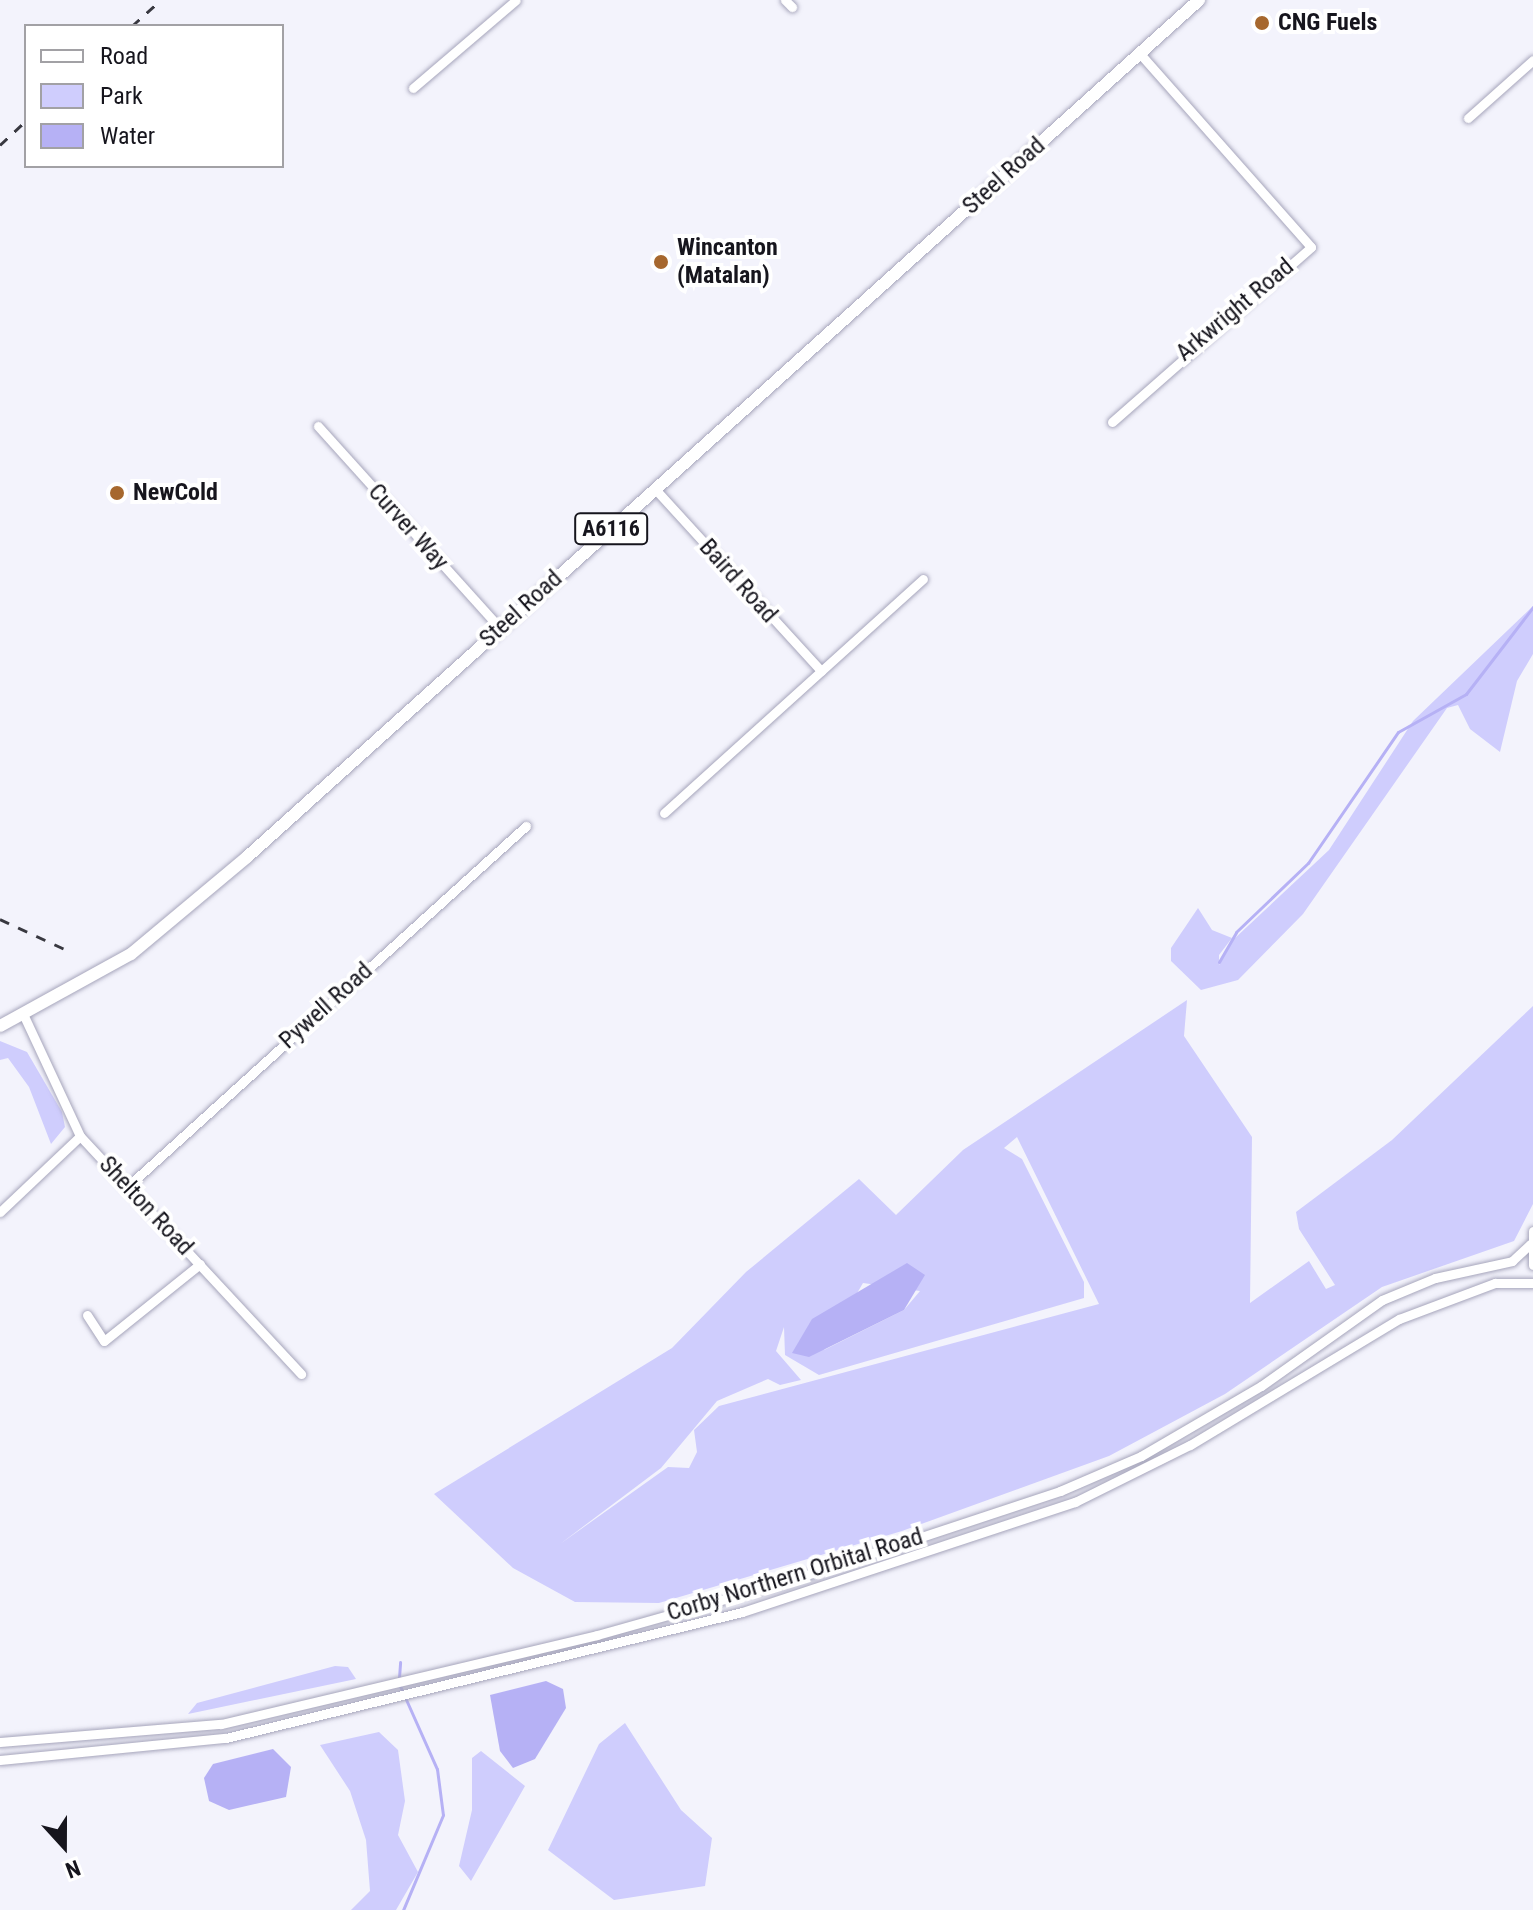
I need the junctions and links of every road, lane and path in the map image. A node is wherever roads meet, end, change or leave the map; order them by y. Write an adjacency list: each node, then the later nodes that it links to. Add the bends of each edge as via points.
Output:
1 (516, 0): 5 (street)
2 (1199, 0): 3 (main road, Steel Road / A6116)
3 (1140, 54): 7 (street, Arkwright Road, via 1311,247); 9 (main road, Steel Road / A6116)
4 (1533, 60): 6 (street)
5 (413, 88)
6 (1468, 118)
7 (1112, 422)
8 (318, 426): 11 (street, Curver Way)
9 (656, 490): 11 (main road, Steel Road / A6116); 12 (street, Baird Road)
10 (923, 579): 12 (street)
11 (499, 627): 15 (main road, Steel Road / A6116, via 366,754 131,954)
12 (821, 671): 13 (street)
13 (664, 813)
14 (526, 826): 18 (street, Pywell Road)
15 (24, 1016): 16 (main road, Steel Road / A6116); 17 (street, Shelton Road)
16 (0, 1026)
17 (80, 1136): 18 (street, Shelton Road); 19 (street)
18 (127, 1187): 22 (street, Shelton Road)
19 (0, 1212)
20 (1533, 1231): 21 (street)
21 (1530, 1244): 23 (street); 27 (street, Corby Northern Orbital Road, via 1512,1261 1435,1278 1382,1300 1221,1411 1060,1491 785,1582 435,1676 221,1724)
22 (200, 1264): 25 (street, via 104,1341); 26 (street, Shelton Road)
23 (1533, 1265)
24 (1533, 1283): 28 (street, Corby Northern Orbital Road, via 1495,1283 1399,1319 1190,1445 1075,1502 742,1612 438,1691 226,1738)
25 (87, 1315)
26 (301, 1374)
27 (0, 1742)
28 (0, 1760)

